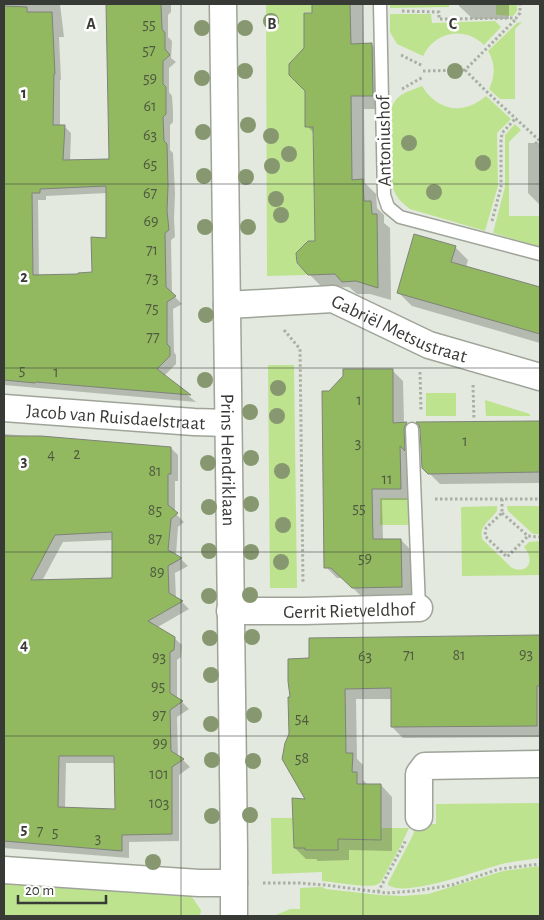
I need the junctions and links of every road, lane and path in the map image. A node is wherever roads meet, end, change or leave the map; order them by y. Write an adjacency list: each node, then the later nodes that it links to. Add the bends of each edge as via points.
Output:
1 (223, 4): 14 (street, Prins Hendriklaan)
2 (520, 4): 4 (path)
3 (380, 7): 4 (path, via 439,12 439,19); 11 (lane, Antoniushof, via 384,195 388,207 400,217)
4 (516, 18): 5 (path)
5 (465, 70): 6 (path); 7 (path)
6 (423, 71)
7 (516, 118): 8 (path); 11 (path, via 502,133 501,187)
8 (540, 141)
9 (535, 142): 10 (path)
10 (540, 147)
11 (487, 240): 12 (lane, Antoniushof)
12 (540, 254)
13 (260, 304): 14 (street, Gabriël Metsustraat); 15 (street, Gabriël Metsustraat, via 333,299); 28 (path, via 300,349)
14 (227, 305): 18 (street, Prins Hendriklaan)
15 (421, 342): 16 (street, Gabriël Metsustraat); 19 (path, via 422,418 413,416)
16 (540, 377)
17 (4, 408): 18 (street, Jacob van Ruisdaelstraat)
18 (228, 423): 27 (street, Prins Hendriklaan)
19 (412, 429): 20 (lane, Gerrit Rietveldhof)
20 (415, 499): 21 (path); 26 (lane, Gerrit Rietveldhof)
21 (502, 499): 22 (path); 23 (path)
22 (540, 499)
23 (502, 513): 24 (path); 24 (path, via 486,528 485,535 507,557)
24 (528, 536): 25 (path)
25 (540, 537)
26 (419, 608): 28 (street, Gerrit Rietveldhof)
27 (230, 611): 28 (street, Gerrit Rietveldhof); 34 (street, Prins Hendriklaan)
28 (304, 611)
29 (540, 764): 30 (street, via 425,766 419,774)
30 (419, 817): 35 (path)
31 (540, 864): 35 (path, via 499,869 424,889)
32 (4, 870): 34 (street)
33 (266, 882): 35 (path)
34 (234, 883): 36 (street, Prins Hendriklaan)
35 (378, 892)
36 (234, 916)

